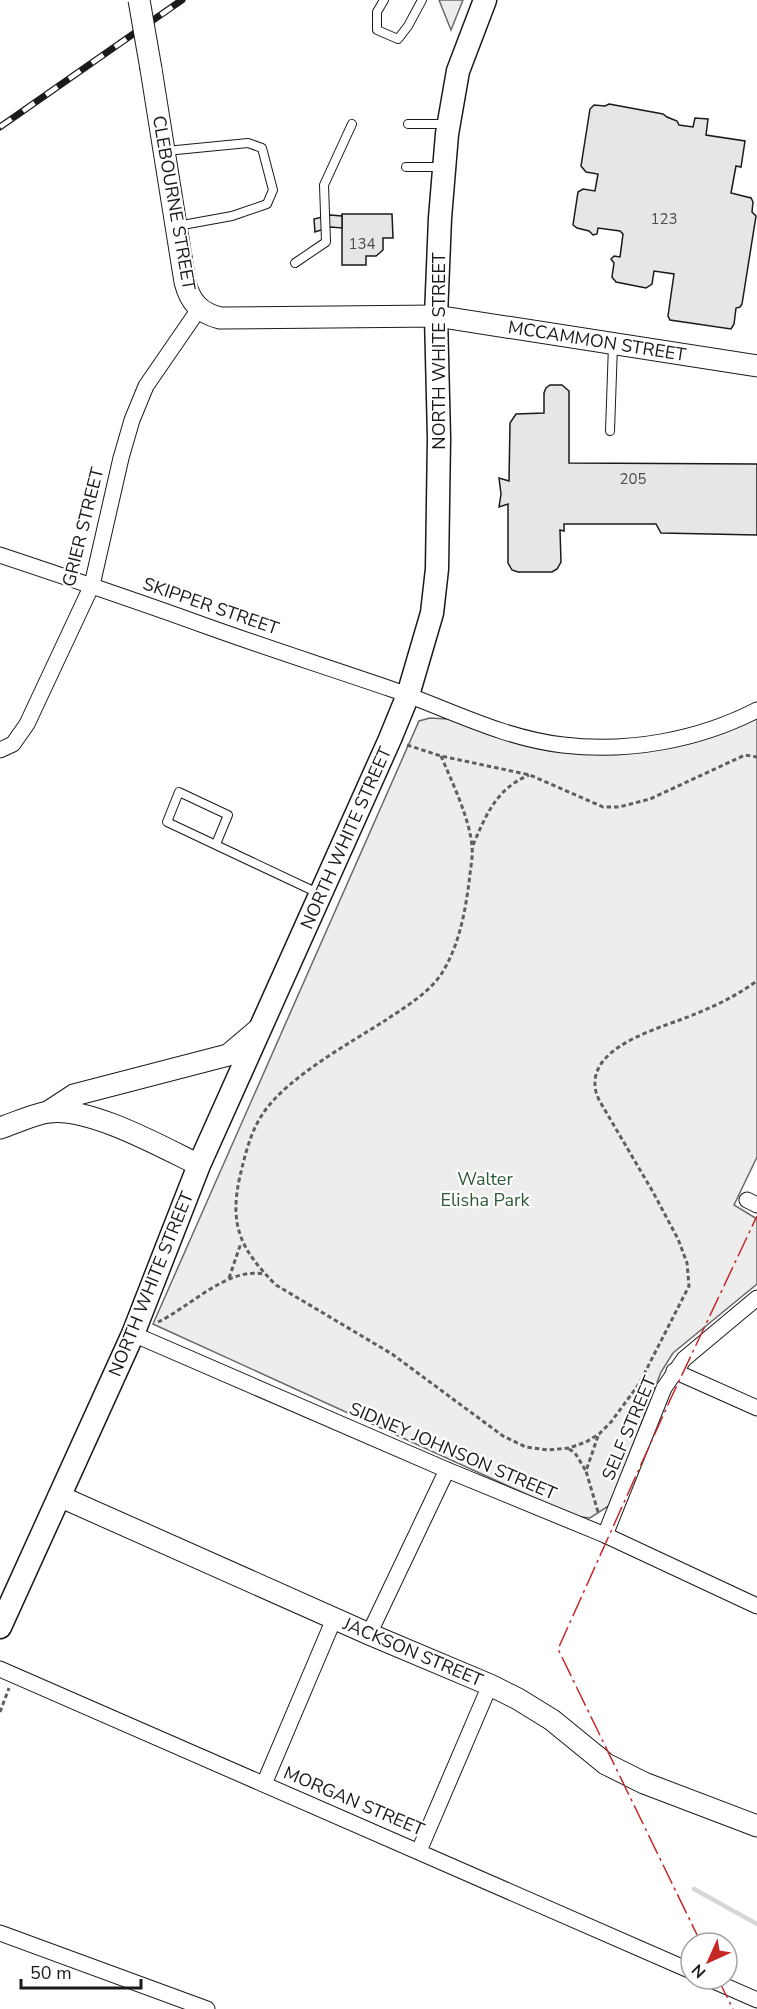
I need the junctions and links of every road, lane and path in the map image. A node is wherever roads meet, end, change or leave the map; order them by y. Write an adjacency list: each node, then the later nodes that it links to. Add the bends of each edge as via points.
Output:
1 (139, 0): 8 (street, CLEBOURNE STREET, bridge)
2 (384, 0): 3 (lane, via 377,12 377,30 398,39)
3 (422, 0)
4 (485, 0): 7 (main road, NORTH WHITE STREET, via 458,71)
5 (351, 124): 12 (lane, via 324,185 326,242)
6 (408, 124): 7 (lane)
7 (448, 124): 10 (main road, NORTH WHITE STREET)
8 (164, 152): 11 (street, CLEBOURNE STREET); 11 (lane, via 248,143 262,148 273,190 267,204 232,216)
9 (406, 167): 10 (lane)
10 (444, 167): 14 (main road, NORTH WHITE STREET)
11 (176, 226): 13 (street, CLEBOURNE STREET, via 189,297)
12 (295, 263)
13 (199, 309): 14 (street, CLEBOURNE STREET, via 220,318); 19 (street, GRIER STREET, via 146,386 132,420)
14 (436, 316): 15 (street, MCCAMMON STREET); 20 (main road, NORTH WHITE STREET, via 437,569 432,613)
15 (613, 344): 16 (street, MCCAMMON STREET); 17 (lane)
16 (757, 366)
17 (610, 431)
18 (0, 555): 19 (street, SKIPPER STREET)
19 (92, 585): 20 (street, SKIPPER STREET); 23 (street, GRIER STREET, via 27,724 13,744)
20 (408, 695): 21 (street, SKIPPER STREET, via 526,739 592,748 674,739); 29 (main road, NORTH WHITE STREET)
21 (757, 710)
22 (405, 745): 24 (path)
23 (0, 750)
24 (441, 756): 26 (path); 28 (path)
25 (757, 757): 26 (path, via 745,755 650,799 619,807 603,807)
26 (530, 775): 28 (path, via 508,786 497,798)
27 (216, 844): 27 (lane, via 167,822 179,792 228,815); 29 (lane)
28 (472, 847): 35 (path, via 466,907 440,976 396,1013 285,1088 263,1112 254,1129 235,1200 235,1220)
29 (321, 894): 31 (main road, NORTH WHITE STREET)
30 (757, 981): 42 (path, via 723,1003 631,1039 597,1071 598,1100 678,1239 689,1276 689,1286 639,1384)
31 (261, 1027): 32 (street, via 228,1055 74,1095); 34 (main road, NORTH WHITE STREET)
32 (48, 1112): 33 (street); 34 (street, via 96,1119)
33 (0, 1128)
34 (199, 1164): 39 (main road, NORTH WHITE STREET)
35 (242, 1242): 36 (path); 37 (path)
36 (265, 1275): 37 (path, via 253,1272); 43 (path, via 293,1296 392,1354 503,1437 526,1447)
37 (229, 1278): 39 (path, via 173,1315)
38 (757, 1298): 40 (street, SELF STREET)
39 (142, 1329): 44 (street, SIDNEY JOHNSON STREET); 46 (main road, NORTH WHITE STREET)
40 (674, 1371): 41 (street); 47 (street, SELF STREET)
41 (757, 1408)
42 (599, 1434): 43 (path); 45 (path)
43 (568, 1448): 45 (path)
44 (447, 1470): 47 (street, SIDNEY JOHNSON STREET); 51 (street)
45 (586, 1471): 47 (path)
46 (59, 1496): 49 (street, JACKSON STREET); 50 (main road, NORTH WHITE STREET)
47 (605, 1535): 48 (street, SIDNEY JOHNSON STREET)
48 (757, 1606)
49 (334, 1618): 51 (street, JACKSON STREET); 56 (street)
50 (0, 1628)
51 (369, 1634): 54 (street, JACKSON STREET)
52 (0, 1669): 56 (street, MORGAN STREET)
53 (12, 1683): 55 (path)
54 (490, 1685): 57 (street, JACKSON STREET, via 552,1720 606,1764 644,1783); 58 (street)
55 (0, 1712)
56 (264, 1784): 58 (street, MORGAN STREET)
57 (757, 1826)
58 (419, 1851): 60 (street, MORGAN STREET)
59 (0, 1933): 63 (street)
60 (679, 1966)
61 (736, 1991): 62 (street)
62 (757, 2000)
63 (207, 2009)

